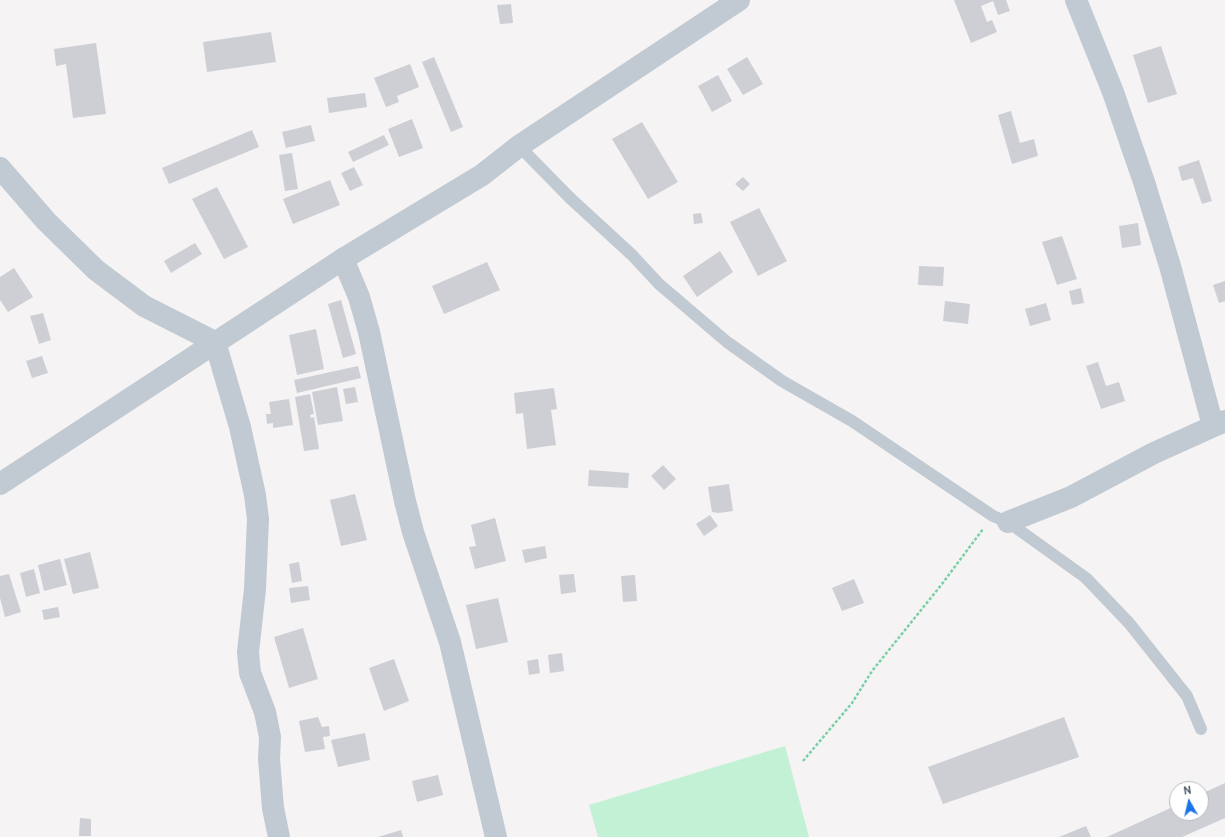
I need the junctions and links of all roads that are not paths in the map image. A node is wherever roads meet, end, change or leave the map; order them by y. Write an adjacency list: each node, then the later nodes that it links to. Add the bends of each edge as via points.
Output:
1 (739, 0): 3 (street)
2 (1076, 0): 7 (street, via 1113,92 1144,182)
3 (519, 146): 5 (street, via 482,175); 9 (lane, via 659,284 727,342 782,381 852,421)
4 (0, 168): 6 (street, via 46,221 96,270 144,306)
5 (343, 259): 6 (street); 12 (street, via 369,332 405,501 450,642)
6 (215, 342): 8 (street); 11 (street, via 240,427 256,501 258,519 255,582 248,652 250,673 270,737 272,808)
7 (1219, 424): 9 (street, via 1154,453 1071,497)
8 (0, 484)
9 (1000, 519): 10 (lane, via 1086,578 1129,623 1187,696)
10 (1201, 729)
11 (279, 837)
12 (496, 837)

